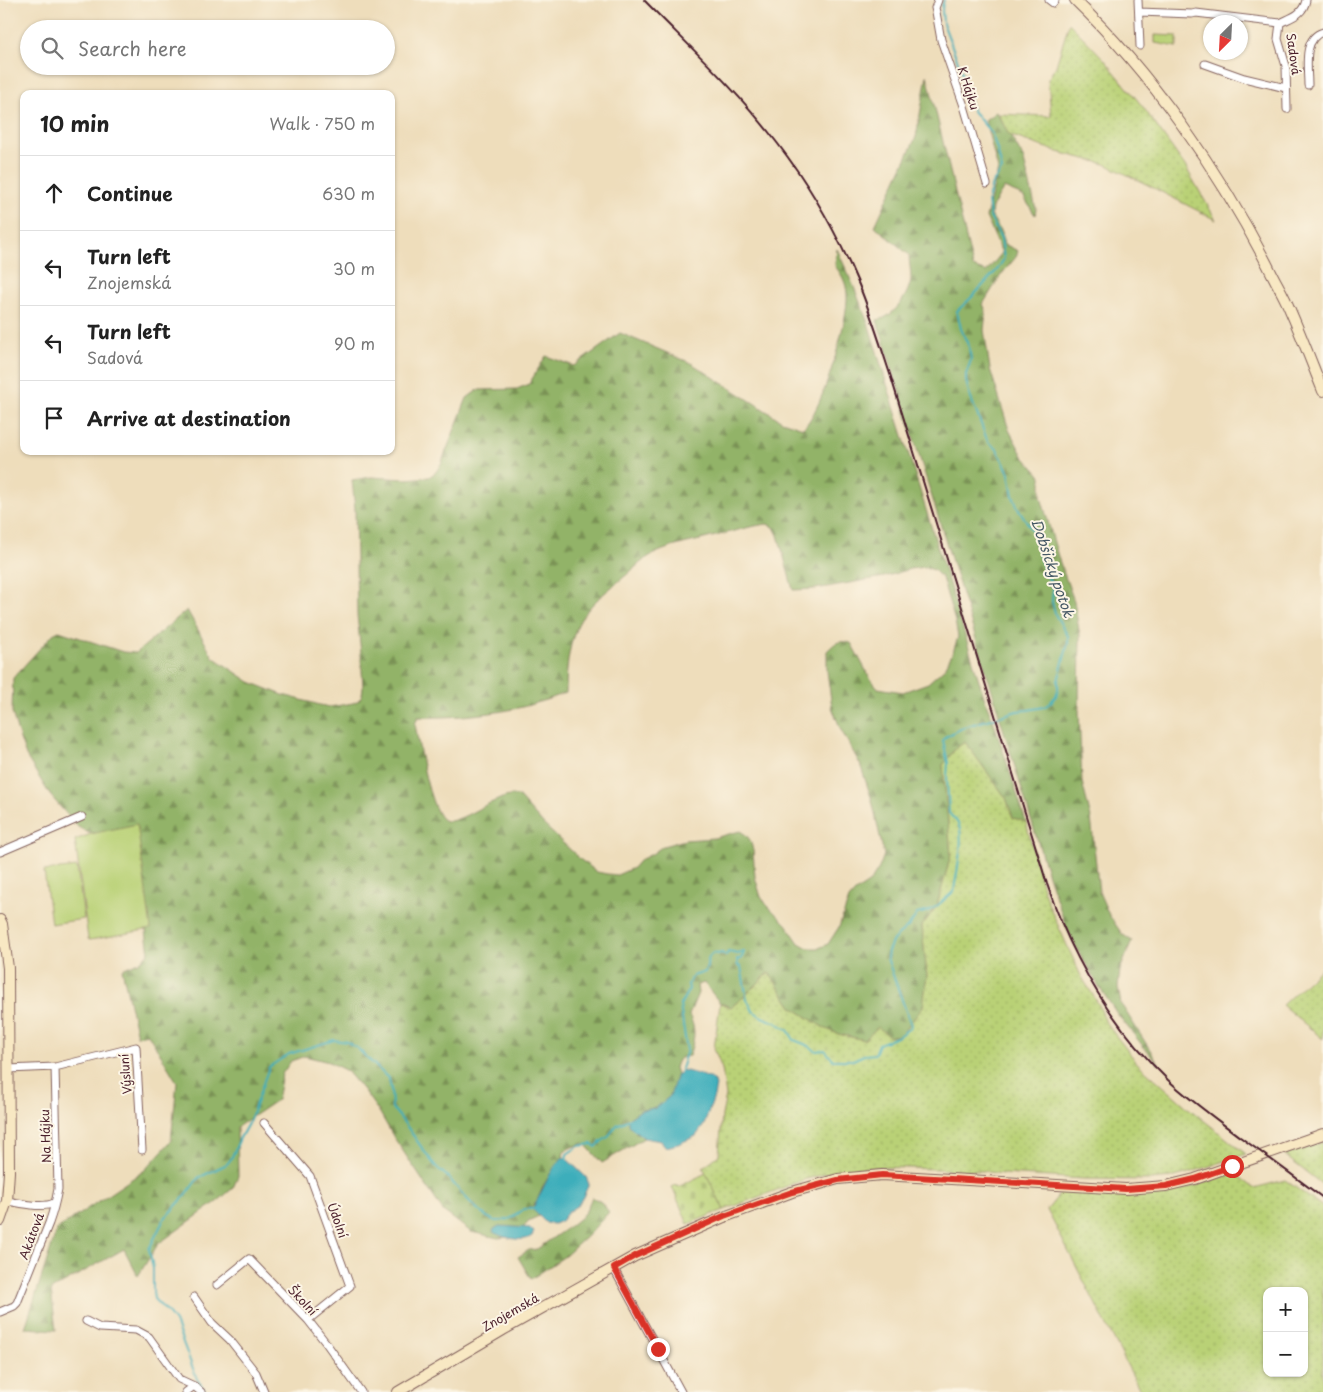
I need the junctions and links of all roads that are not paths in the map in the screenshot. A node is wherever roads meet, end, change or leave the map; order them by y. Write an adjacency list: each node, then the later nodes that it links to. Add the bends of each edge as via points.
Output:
1 (938, 0): 15 (street, K Hájku, via 935,8 941,40)
2 (1049, 0): 3 (street, via 1052,3)
3 (1056, 0)
4 (1074, 0): 16 (main road, via 1144,76 1213,171 1249,229 1290,309)
5 (1138, 0): 7 (street)
6 (1306, 0): 8 (street, via 1300,12)
7 (1139, 12): 8 (street, Sadová, via 1196,13); 10 (street)
8 (1280, 23): 13 (street, Sadová, via 1278,39 1286,66)
9 (1323, 32): 12 (street, via 1310,43)
10 (1140, 46)
11 (1205, 64): 13 (street)
12 (1308, 85)
13 (1286, 88): 14 (street, Sadová)
14 (1287, 109)
15 (986, 184)
16 (1323, 391)
17 (82, 817): 18 (street)
18 (0, 852)
19 (0, 920): 20 (main road, via 8,968)
20 (8, 1065): 21 (street); 25 (main road)
21 (55, 1067): 24 (street, Výsluní, via 136,1047); 27 (street, Na Hájku, via 58,1189)
22 (264, 1124): 33 (street, Údolní, via 310,1176 350,1286)
23 (1323, 1134): 29 (main road, Znojemská, via 1166,1186 1126,1189 882,1175 838,1180 724,1216)
24 (142, 1150)
25 (5, 1170): 26 (main road)
26 (7, 1201): 27 (street, Akátová, via 42,1206); 28 (main road)
27 (54, 1203): 32 (street, Akátová, via 17,1303)
28 (0, 1222)
29 (614, 1268): 40 (main road, Znojemská); 41 (street)
30 (217, 1285): 33 (street, Školní, via 249,1259)
31 (194, 1297): 38 (street, via 256,1373)
32 (0, 1312)
33 (308, 1320): 39 (street, Školní)
34 (86, 1321): 35 (street, via 100,1328 136,1330 150,1337 179,1379)
35 (194, 1386): 36 (street); 37 (street)
36 (186, 1392)
37 (201, 1392)
38 (264, 1392)
39 (361, 1392)
40 (398, 1392)
41 (681, 1392)

